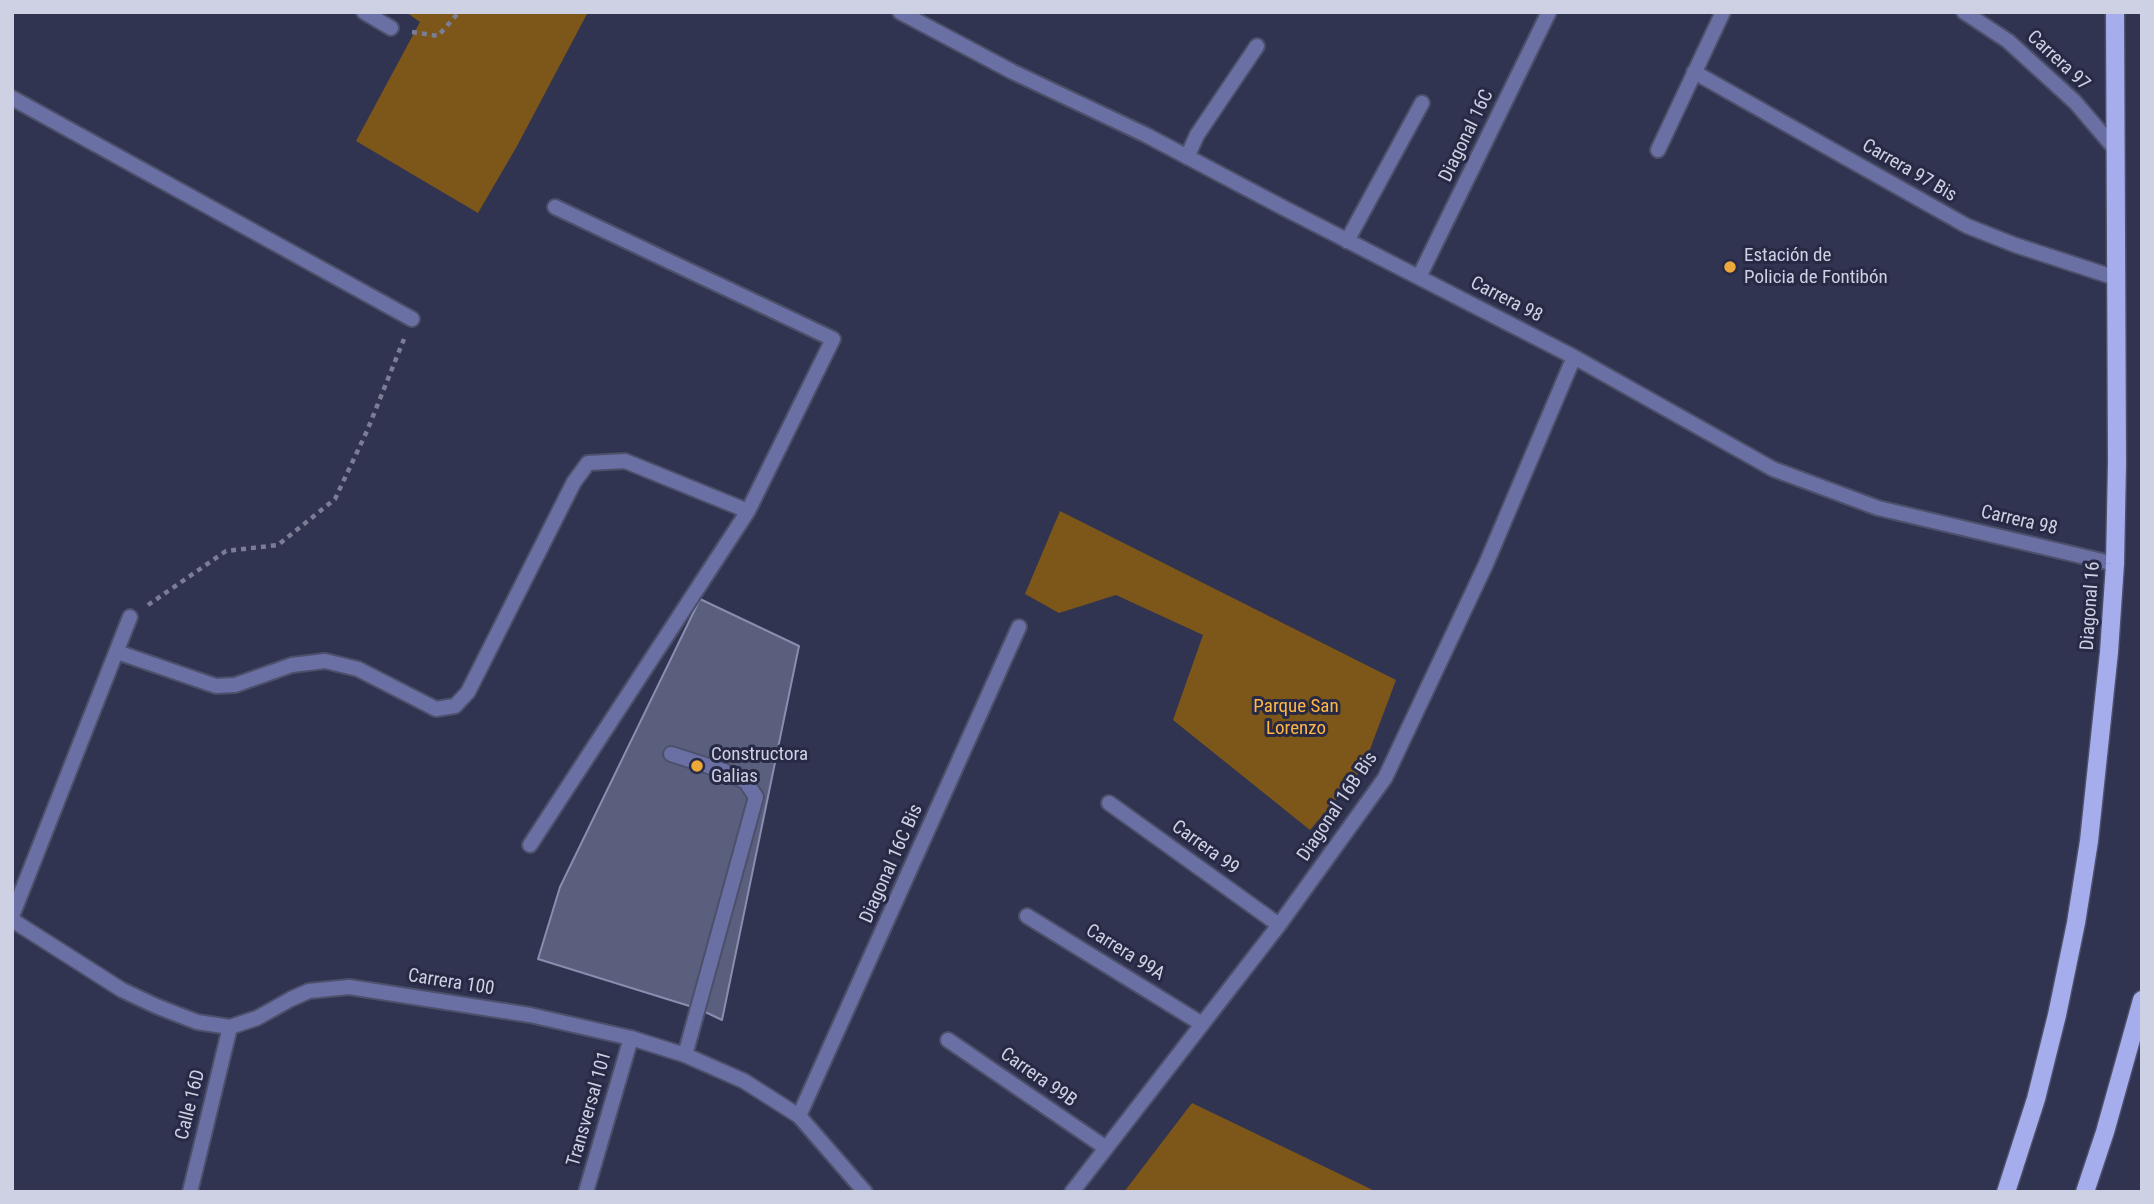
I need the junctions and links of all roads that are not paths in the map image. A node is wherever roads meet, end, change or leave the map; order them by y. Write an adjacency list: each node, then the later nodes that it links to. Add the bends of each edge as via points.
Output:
1 (364, 12): 7 (street)
2 (901, 12): 14 (street, Carrera 98)
3 (1549, 12): 17 (street, Diagonal 16C)
4 (1723, 12): 9 (street)
5 (1964, 12): 13 (street, Carrera 97, via 2023,54 2075,102)
6 (2115, 12): 13 (main road, Diagonal 16)
7 (390, 28)
8 (1257, 46): 14 (street)
9 (1694, 72): 12 (street); 18 (street, Carrera 97 Bis, via 1967,226)
10 (12, 98): 19 (street)
11 (1422, 103): 16 (street)
12 (1658, 150)
13 (2116, 150): 18 (main road, Diagonal 16)
14 (1187, 157): 16 (street, Carrera 98)
15 (555, 207): 21 (street, via 833,338)
16 (1347, 240): 17 (street, Carrera 98)
17 (1419, 277): 20 (street, Carrera 98)
18 (2116, 278): 22 (main road, Diagonal 16)
19 (412, 318)
20 (1574, 357): 22 (street, Carrera 98, via 1773,469 1878,508); 31 (street, Diagonal 16B Bis, via 1486,564 1385,778)
21 (748, 510): 25 (street, via 625,461 588,463 574,482 468,692 455,706 436,709 358,668 326,661 292,664 235,685 216,686); 28 (street)
22 (2115, 564): 44 (main road, Diagonal 16, via 2099,755 2076,923 2036,1099)
23 (130, 617): 25 (street)
24 (1019, 627): 38 (street, Diagonal 16C Bis)
25 (117, 652): 30 (street)
26 (671, 754): 37 (street, via 746,782 755,797)
27 (1109, 803): 31 (street, Carrera 99)
28 (530, 845)
29 (1027, 916): 33 (street, Carrera 99A)
30 (12, 918): 34 (street, Carrera 100, via 122,990 197,1022)
31 (1279, 925): 33 (street, Diagonal 16B Bis)
32 (2142, 1000): 45 (main road)
33 (1202, 1024): 39 (street, Diagonal 16B Bis)
34 (230, 1027): 35 (street, Carrera 100, via 309,991 349,987 530,1015); 40 (street, Calle 16D)
35 (631, 1038): 37 (street, Carrera 100); 41 (street, Transversal 101)
36 (948, 1040): 39 (street, Carrera 99B)
37 (685, 1055): 38 (street, Carrera 100, via 744,1081)
38 (799, 1116): 42 (street, Carrera 100)
39 (1106, 1148): 43 (street, Diagonal 16B Bis)
40 (190, 1192)
41 (586, 1192)
42 (865, 1192)
43 (1072, 1192)
44 (2006, 1192)
45 (2085, 1192)

